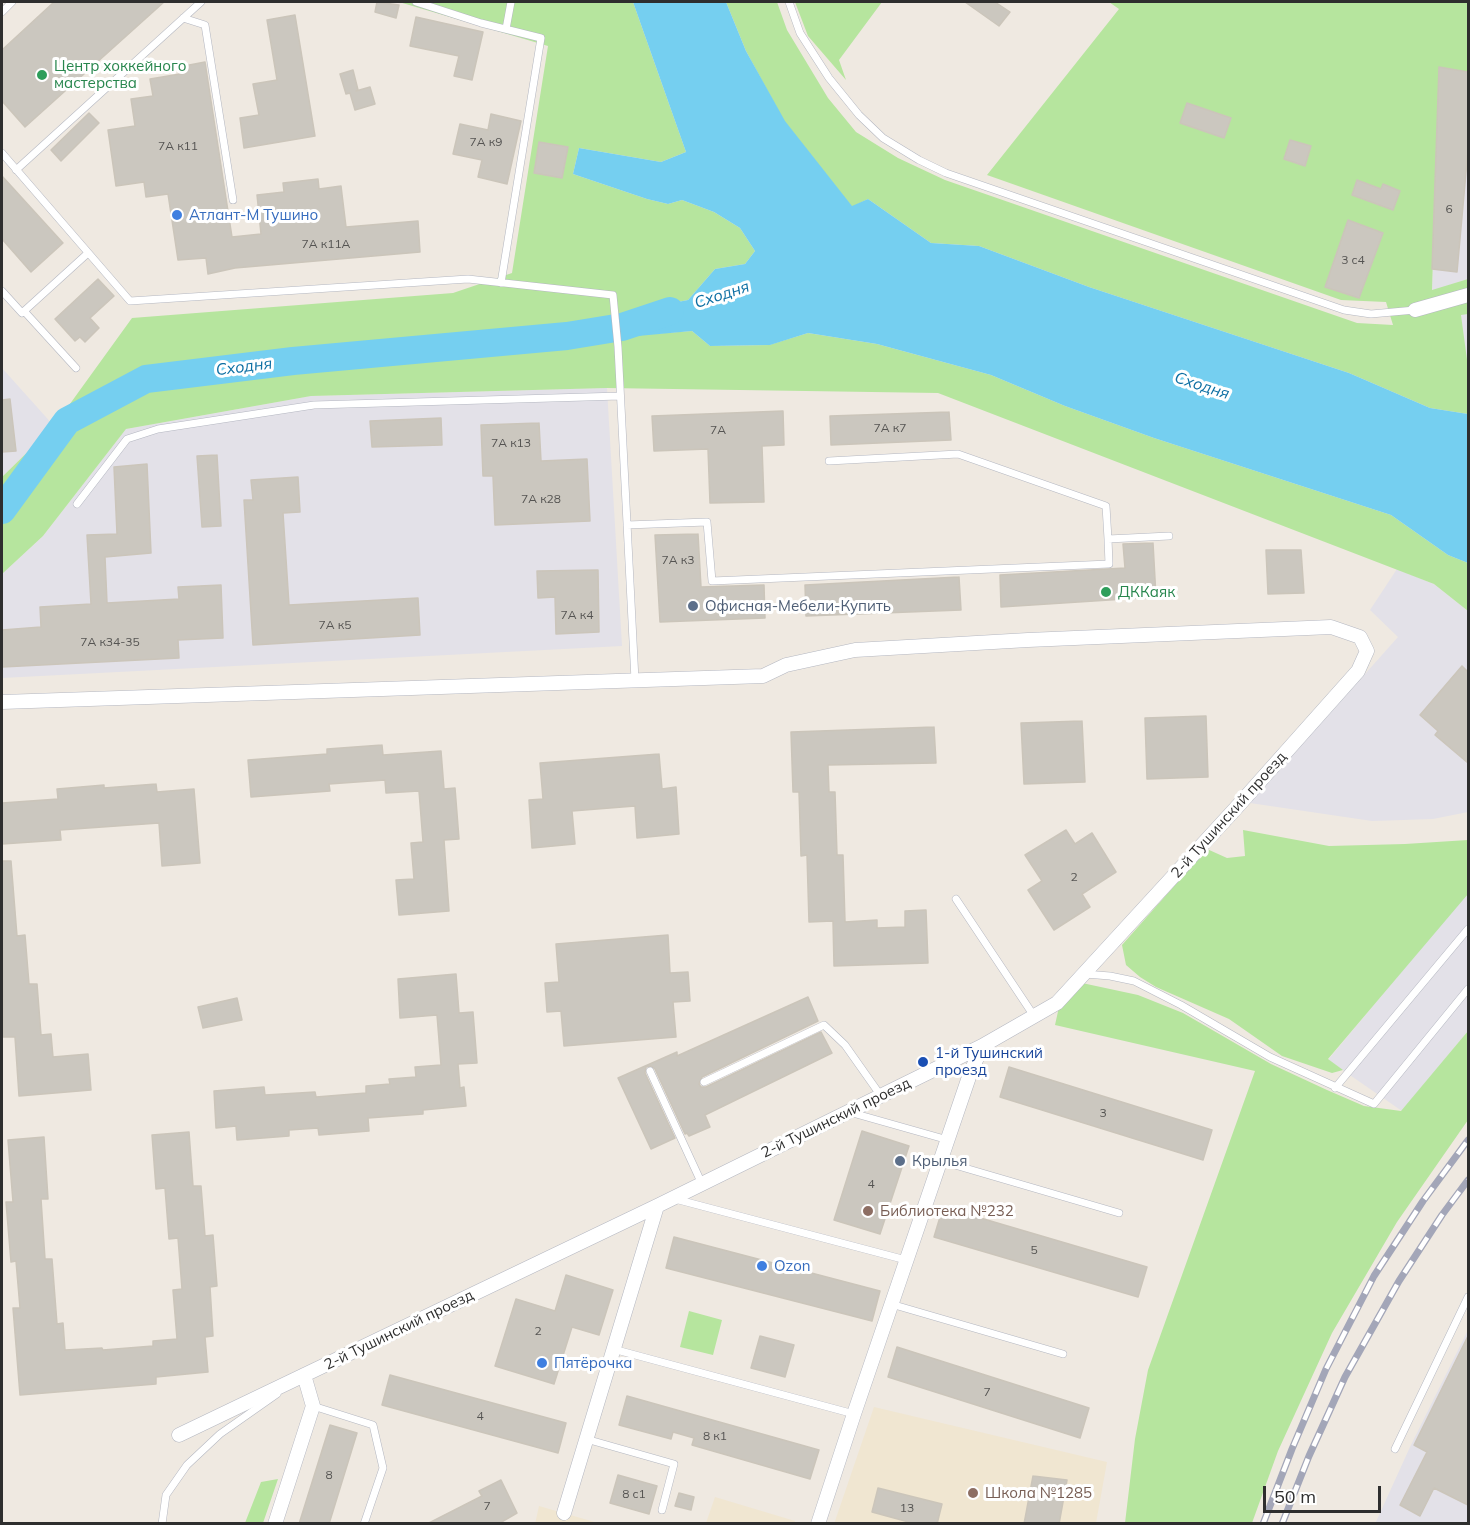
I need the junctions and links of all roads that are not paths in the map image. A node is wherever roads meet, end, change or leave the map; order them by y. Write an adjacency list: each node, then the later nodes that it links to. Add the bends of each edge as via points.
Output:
1 (12, 2): 6 (lane)
2 (201, 2): 7 (lane)
3 (416, 2): 8 (lane)
4 (511, 2): 8 (lane)
5 (789, 2): 16 (lane, via 800,33 859,115 883,138 919,160 946,173 1344,310 1371,315)
6 (2, 12)
7 (183, 18): 10 (lane); 11 (lane, via 205,25)
8 (506, 29): 13 (lane, via 541,38)
9 (2, 153): 10 (lane)
10 (16, 170): 12 (lane)
11 (233, 200)
12 (88, 253): 13 (lane, via 130,301 468,279); 17 (lane)
13 (501, 283): 19 (lane, via 613,295)
14 (2, 291): 17 (lane, via 21,313)
15 (1468, 295): 16 (street)
16 (1415, 310)
17 (24, 311): 18 (lane)
18 (76, 368)
19 (621, 396): 21 (lane, via 314,405 158,429 127,439); 22 (lane)
20 (829, 461): 24 (lane, via 958,454 1106,506)
21 (78, 504)
22 (627, 525): 24 (lane, via 707,522 712,581 1108,564); 25 (lane)
23 (1168, 536): 24 (lane)
24 (1108, 539)
25 (635, 680): 26 (street); 29 (street, 2-й Тушинский проезд, via 763,676 786,665 867,649 1331,627 1360,637 1367,651 1358,671)
26 (2, 702)
27 (956, 899): 31 (lane)
28 (1468, 929): 35 (lane)
29 (1084, 974): 31 (street, 2-й Тушинский проезд, via 1057,1003); 35 (lane, via 1134,981 1270,1057)
30 (1468, 989): 35 (lane, via 1374,1104)
31 (1034, 1016): 32 (street, 2-й Тушинский проезд)
32 (982, 1046): 36 (street, 2-й Тушинский проезд); 38 (street)
33 (650, 1071): 40 (lane)
34 (704, 1082): 36 (lane, via 824,1025 845,1045)
35 (1335, 1088)
36 (881, 1096): 37 (street, 2-й Тушинский проезд)
37 (848, 1112): 38 (lane); 40 (street, 2-й Тушинский проезд)
38 (948, 1140): 39 (street)
39 (940, 1161): 43 (lane); 44 (street)
40 (702, 1184): 41 (street, 2-й Тушинский проезд)
41 (673, 1198): 42 (street, 2-й Тушинский проезд); 44 (lane)
42 (657, 1206): 47 (street); 49 (street, 2-й Тушинский проезд)
43 (1119, 1213)
44 (906, 1260): 46 (street)
45 (1468, 1297): 54 (lane)
46 (891, 1304): 48 (lane); 51 (street)
47 (612, 1349): 51 (lane); 53 (street)
48 (1063, 1353)
49 (304, 1375): 50 (street); 52 (street, 2-й Тушинский проезд); 57 (lane, via 220,1434 188,1465 166,1495)
50 (313, 1406): 58 (street); 59 (lane, via 373,1425 383,1468)
51 (854, 1414): 60 (street)
52 (179, 1435)
53 (585, 1439): 55 (lane, via 674,1464); 56 (street)
54 (1395, 1449)
55 (662, 1510)
56 (561, 1518)
57 (162, 1524)
58 (275, 1524)
59 (364, 1524)
60 (818, 1524)

